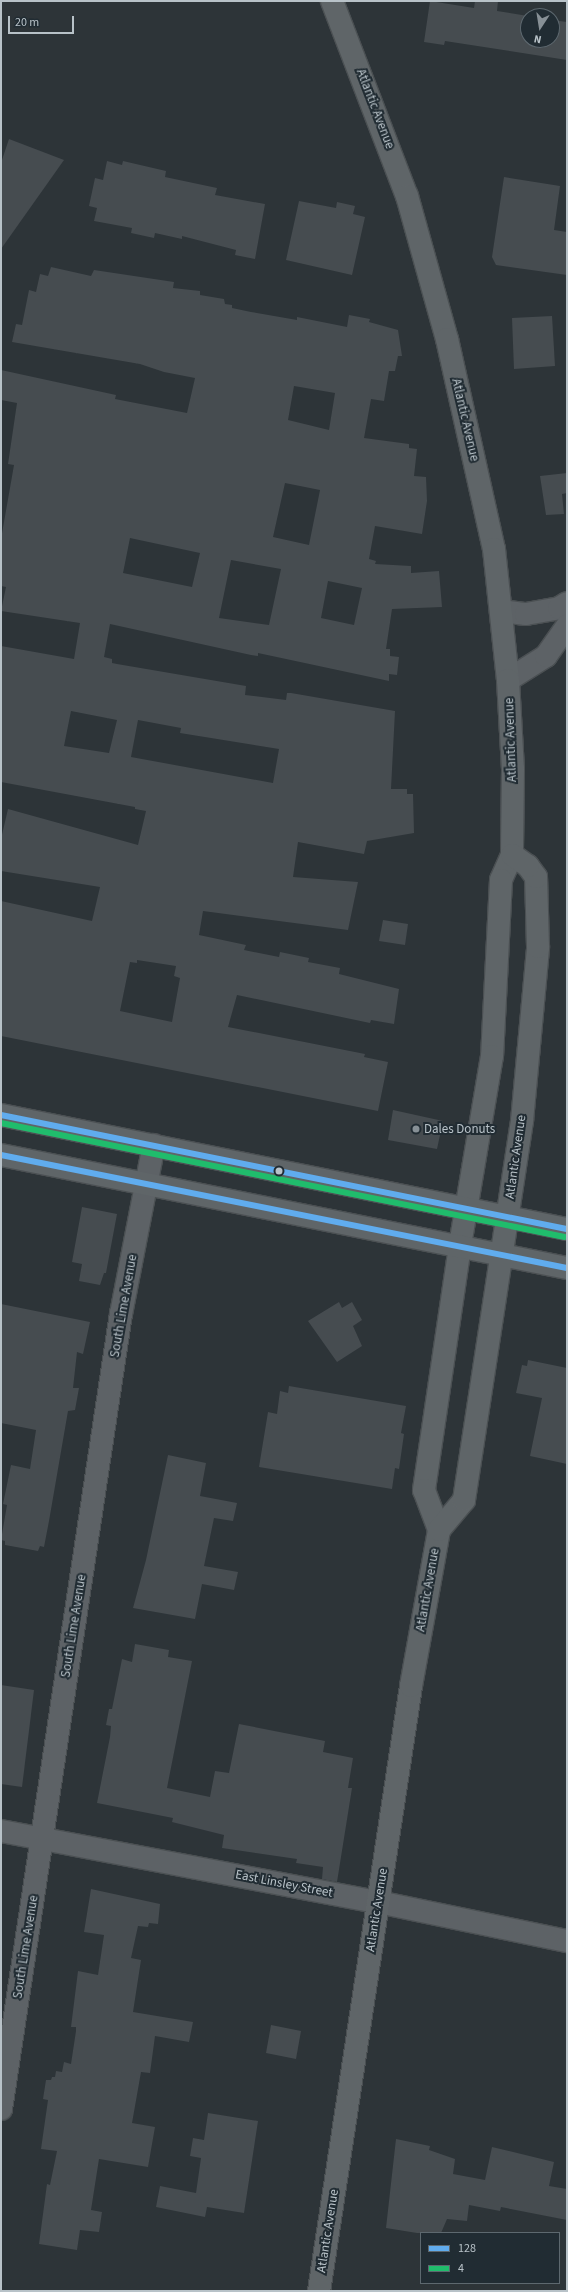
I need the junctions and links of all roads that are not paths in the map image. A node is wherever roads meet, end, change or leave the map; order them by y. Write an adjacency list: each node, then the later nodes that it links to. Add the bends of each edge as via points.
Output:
1 (332, 1): 3 (main road, Atlantic Avenue, via 407,196 447,339 494,549)
2 (567, 604): 3 (street, via 526,614)
3 (501, 611): 5 (main road, Atlantic Avenue)
4 (567, 626): 5 (street, via 546,656)
5 (508, 680): 6 (main road, Atlantic Avenue, via 513,769)
6 (512, 855): 11 (main road, Atlantic Avenue, via 501,880 492,1056); 12 (main road, Atlantic Avenue, via 528,866 536,878 538,947 527,1078)
7 (1, 1115): 8 (main road)
8 (154, 1145): 10 (street, South Lime Avenue); 11 (main road)
9 (1, 1155): 10 (main road)
10 (148, 1183): 14 (main road); 19 (street, South Lime Avenue, via 122,1314)
11 (466, 1208): 12 (main road); 14 (main road, Atlantic Avenue)
12 (507, 1217): 13 (main road); 15 (main road, Atlantic Avenue)
13 (567, 1229)
14 (460, 1246): 15 (main road); 17 (main road, Atlantic Avenue, via 424,1490)
15 (501, 1254): 16 (main road); 17 (main road, Atlantic Avenue, via 464,1500)
16 (567, 1268)
17 (439, 1530): 20 (main road, Atlantic Avenue, via 411,1686)
18 (1, 1831): 19 (street, East Linsley Street)
19 (42, 1839): 20 (street, East Linsley Street); 22 (street, South Lime Avenue)
20 (378, 1902): 21 (street, East Linsley Street); 23 (main road, Atlantic Avenue)
21 (567, 1941)
22 (1, 2109)
23 (319, 2291)

